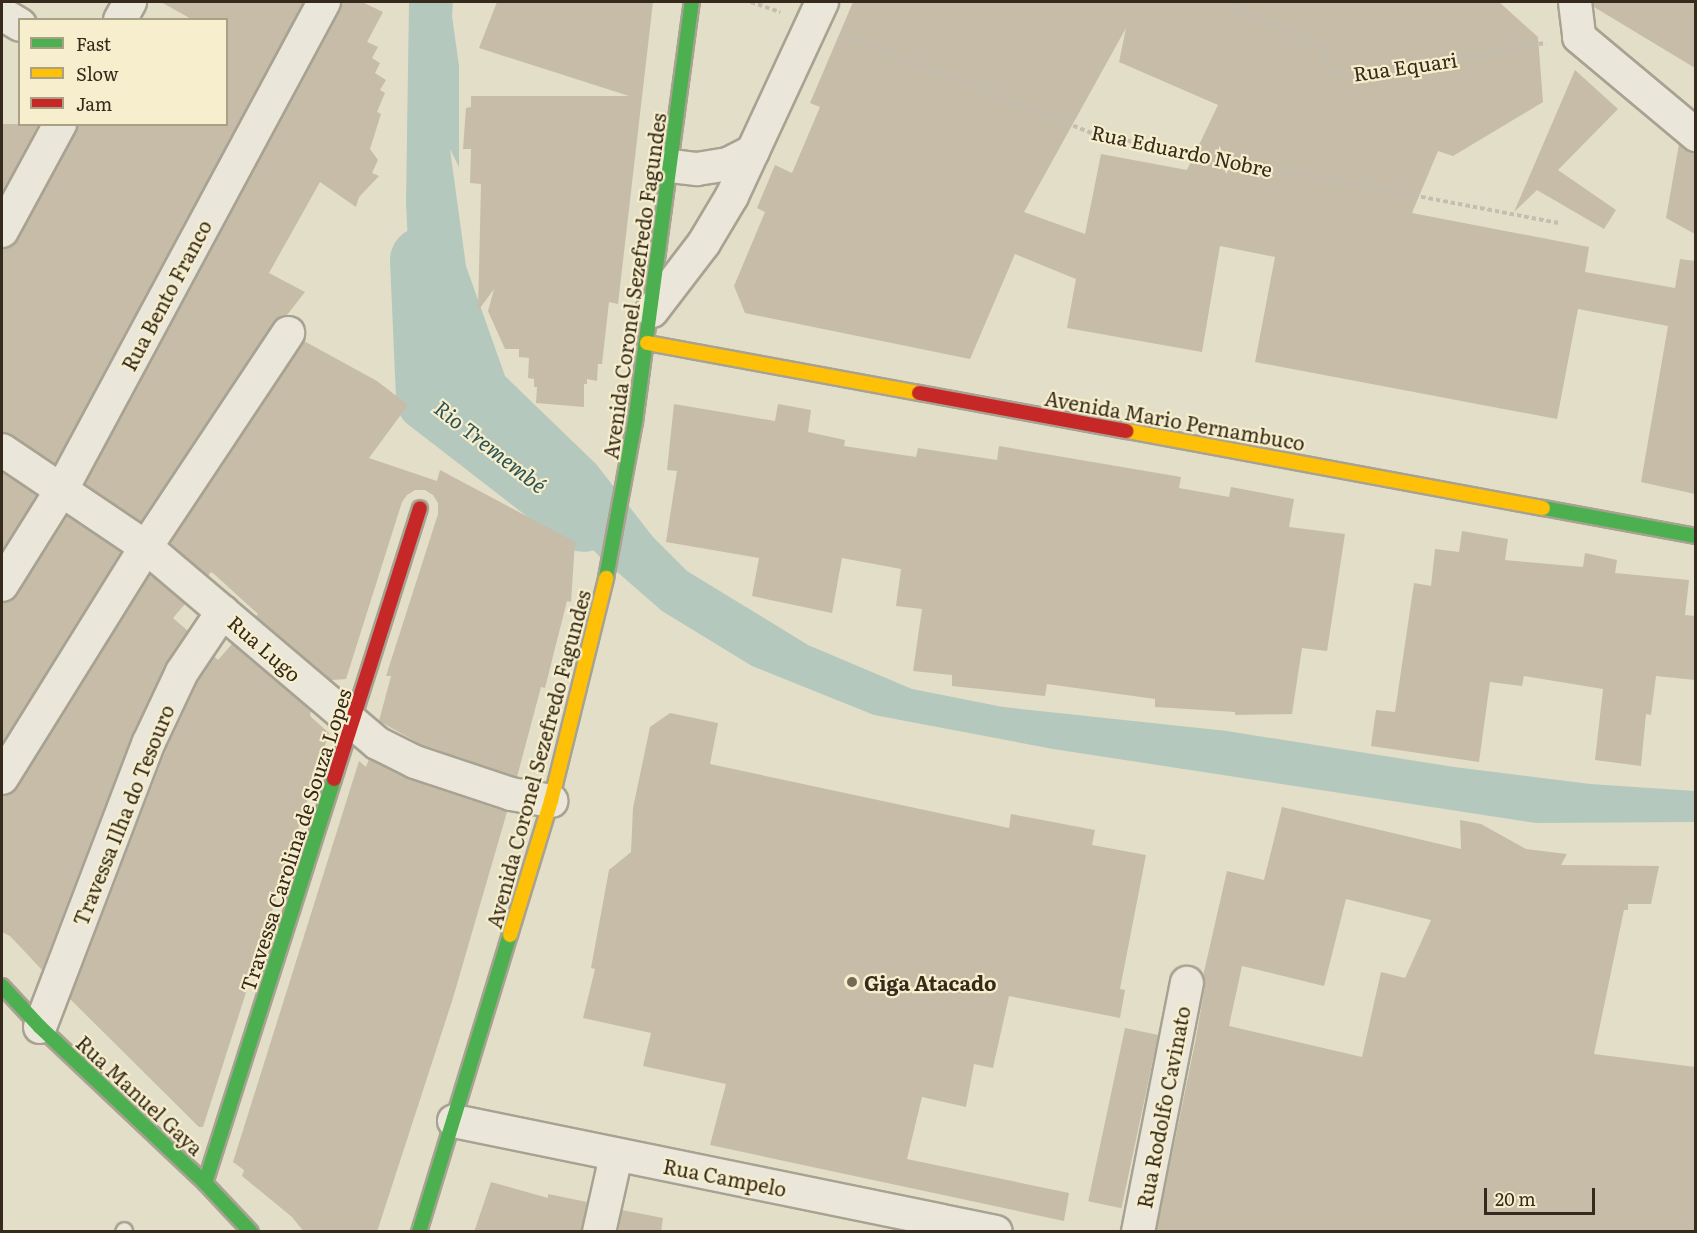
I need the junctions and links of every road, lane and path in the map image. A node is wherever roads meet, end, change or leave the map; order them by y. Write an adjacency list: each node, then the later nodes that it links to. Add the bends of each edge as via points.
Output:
1 (130, 2): 9 (street)
2 (324, 2): 22 (street, Rua Bento Franco)
3 (692, 2): 15 (street, Avenida Coronel Sezefredo Fagundes)
4 (752, 2): 7 (path, Rua Eduardo Nobre)
5 (1221, 2): 11 (path, Rua Equari, via 1321,46 1331,74 1354,76)
6 (1575, 2): 11 (street)
7 (818, 13): 14 (street); 16 (path, Rua Eduardo Nobre, via 1097,135)
8 (2, 14): 10 (street)
9 (121, 18)
10 (18, 24)
11 (1580, 37): 13 (street)
12 (59, 126): 17 (street)
13 (1695, 135)
14 (753, 151): 15 (street, via 728,164 697,169); 18 (street, via 704,243)
15 (671, 166): 18 (street, Avenida Coronel Sezefredo Fagundes)
16 (1559, 223)
17 (2, 231)
18 (652, 311): 20 (street, Avenida Coronel Sezefredo Fagundes)
19 (288, 333): 25 (street)
20 (647, 343): 24 (street, Avenida Mario Pernambuco); 30 (street, Avenida Coronel Sezefredo Fagundes, via 602,602)
21 (2, 450): 22 (street, Rua Lugo)
22 (62, 489): 25 (street, Rua Lugo); 26 (street, Rua Bento Franco)
23 (420, 508): 28 (street, Travessa Carolina de Souza Lopes)
24 (1695, 536)
25 (146, 547): 27 (street, Rua Lugo); 29 (street)
26 (2, 585)
27 (223, 611): 28 (street, Rua Lugo); 33 (street, Travessa Ilha do Tesouro, via 182,672 149,741)
28 (353, 724): 30 (street, Rua Lugo, via 378,743 415,762 511,794); 36 (street, Travessa Carolina de Souza Lopes)
29 (2, 778)
30 (551, 801): 34 (street, Avenida Coronel Sezefredo Fagundes)
31 (1187, 983): 41 (street, Rua Rodolfo Cavinato)
32 (2, 986): 33 (street, Rua Manuel Gaya)
33 (40, 1027): 36 (street, Rua Manuel Gaya)
34 (454, 1121): 35 (street, Rua Campelo); 38 (street, Avenida Coronel Sezefredo Fagundes)
35 (616, 1156): 39 (street); 40 (street, Rua Campelo)
36 (205, 1183): 37 (street, Rua Manuel Gaya)
37 (251, 1232)
38 (419, 1232)
39 (599, 1232)
40 (996, 1232)
41 (1138, 1232)

